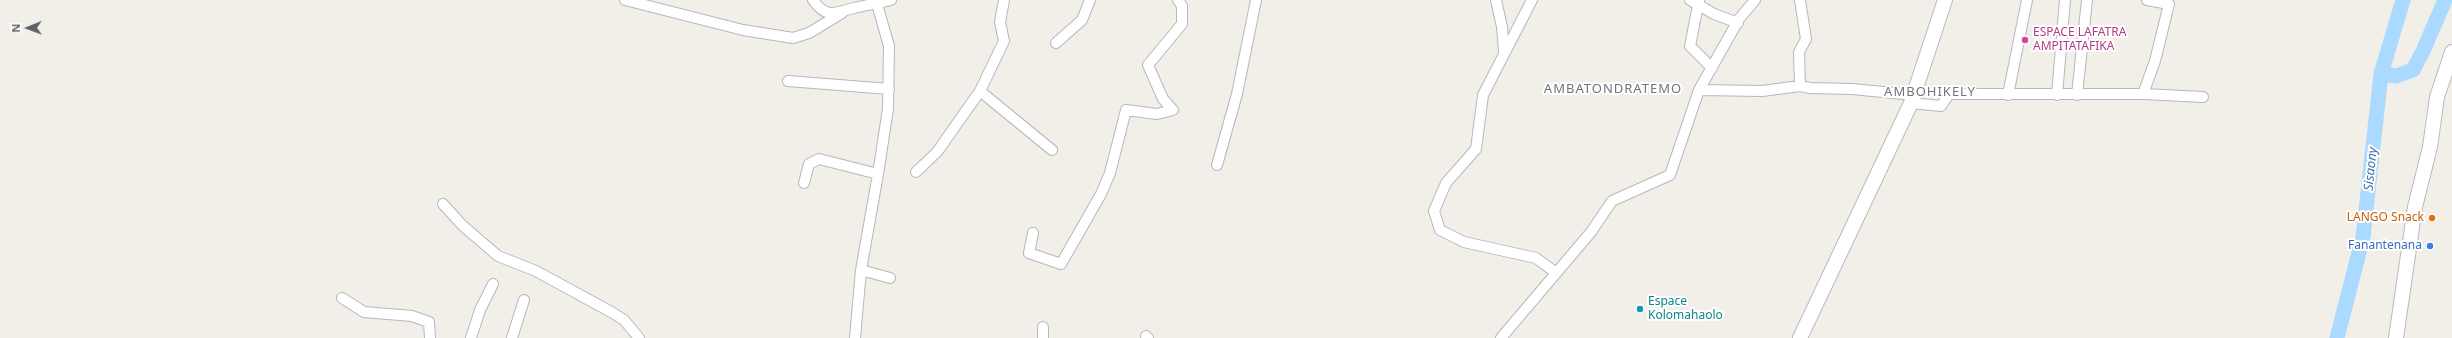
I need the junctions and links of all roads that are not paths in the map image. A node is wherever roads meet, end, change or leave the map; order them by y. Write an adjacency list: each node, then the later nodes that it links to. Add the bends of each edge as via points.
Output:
1 (625, 0): 19 (street, via 736,29 793,38 809,33)
2 (813, 0): 19 (street, via 819,8 830,13)
3 (891, 0): 18 (street)
4 (1004, 0): 29 (street, via 1000,22 1004,41)
5 (1090, 0): 21 (street, via 1082,20)
6 (1178, 0): 42 (street, via 1182,6 1182,24 1148,65 1163,99 1173,110 1158,114 1126,110 1110,173 1101,194 1061,264 1029,253)
7 (1256, 0): 37 (street, via 1237,94)
8 (1496, 0): 22 (street)
9 (1532, 0): 22 (street)
10 (1755, 0): 20 (street)
11 (1800, 0): 26 (street, via 1806,39 1799,52)
12 (1945, 0): 35 (street)
13 (2027, 0): 31 (street)
14 (2065, 0): 32 (street)
15 (2087, 0): 33 (street)
16 (2147, 0): 30 (street, via 2169,4 2155,61)
17 (1696, 1): 20 (street, via 1714,14); 24 (street, via 1690,46)
18 (877, 4): 19 (street, via 852,8); 27 (street, via 889,46)
19 (842, 13)
20 (1738, 22): 24 (street)
21 (1056, 43)
22 (1504, 51): 44 (street, via 1483,95 1476,149 1446,183 1434,211 1440,230 1464,242 1536,258)
23 (2452, 52): 58 (street, via 2437,97 2430,147 2415,207)
24 (1712, 68): 28 (street)
25 (788, 81): 27 (street)
26 (1800, 86): 28 (street, via 1762,91); 35 (street, via 1852,89)
27 (889, 89): 39 (street)
28 (1700, 90): 44 (street, via 1670,175 1612,201 1591,232)
29 (980, 91): 36 (street); 38 (street, via 937,152)
30 (2143, 94): 33 (street); 34 (street)
31 (2008, 95): 32 (street); 35 (street, via 1949,94 1940,106)
32 (2057, 95): 33 (street)
33 (2077, 95)
34 (2203, 97)
35 (1913, 99): 50 (street)
36 (1052, 150)
37 (1217, 165)
38 (916, 172)
39 (878, 174): 40 (street, via 820,159 809,164); 43 (street)
40 (804, 183)
41 (444, 204): 54 (street, via 462,225 498,256 536,271 613,313 624,320)
42 (1033, 232)
43 (861, 270): 45 (street); 55 (street)
44 (1555, 272): 57 (street)
45 (890, 278)
46 (493, 284): 52 (street, via 480,310)
47 (342, 298): 51 (street, via 364,312 412,316 429,322)
48 (524, 300): 53 (street)
49 (1043, 327): 56 (street)
50 (1801, 337)
51 (430, 338)
52 (471, 338)
53 (512, 338)
54 (639, 338)
55 (855, 338)
56 (1043, 338)
57 (1501, 338)
58 (2396, 338)

